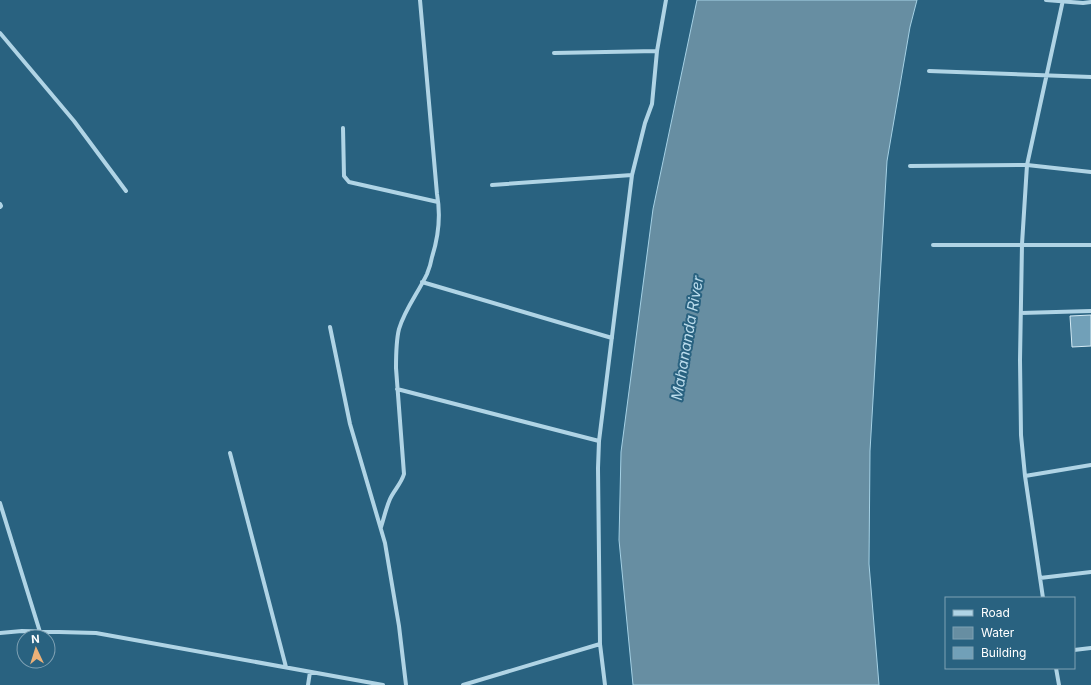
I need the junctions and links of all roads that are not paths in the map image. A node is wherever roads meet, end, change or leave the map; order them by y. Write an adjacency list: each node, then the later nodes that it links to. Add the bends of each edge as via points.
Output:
1 (420, 0): 19 (street)
2 (666, 0): 7 (street)
3 (1046, 0): 4 (street)
4 (1063, 1): 5 (street); 10 (street)
5 (1091, 2)
6 (0, 32): 18 (street, via 74,121)
7 (657, 50): 8 (street); 16 (street, via 652,104)
8 (554, 53)
9 (929, 71): 10 (street)
10 (1046, 75): 11 (street); 13 (street)
11 (1091, 76)
12 (343, 128): 19 (street, via 344,176 350,182)
13 (1027, 165): 14 (street); 15 (street); 20 (street)
14 (910, 166)
15 (1091, 172)
16 (632, 175): 17 (street); 27 (street)
17 (492, 185)
18 (126, 191)
19 (438, 202): 23 (street, via 440,225 427,274)
20 (1022, 244): 21 (street); 22 (street); 25 (street)
21 (933, 245)
22 (1091, 245)
23 (422, 282): 27 (street); 28 (street, via 399,330 396,352)
24 (1091, 311): 25 (street)
25 (1021, 313): 32 (street, via 1021,435)
26 (330, 327): 34 (street, via 350,424)
27 (612, 338): 29 (street)
28 (397, 389): 29 (street); 34 (street, via 404,474 391,497)
29 (599, 441): 42 (street)
30 (230, 453): 45 (street)
31 (1091, 465): 32 (street)
32 (1025, 476): 36 (street)
33 (0, 503): 38 (street)
34 (381, 527): 50 (street, via 399,626)
35 (1091, 572): 36 (street)
36 (1040, 578): 37 (street)
37 (1043, 597)
38 (39, 629)
39 (16, 632): 41 (street)
40 (56, 632): 45 (street, via 96,633)
41 (0, 633)
42 (600, 644): 51 (street); 52 (street)
43 (1091, 648): 44 (street)
44 (1075, 650)
45 (286, 668): 47 (street)
46 (1056, 669): 53 (street)
47 (310, 672): 48 (street); 49 (street)
48 (308, 685)
49 (383, 685)
50 (406, 685)
51 (463, 685)
52 (605, 685)
53 (1059, 685)

